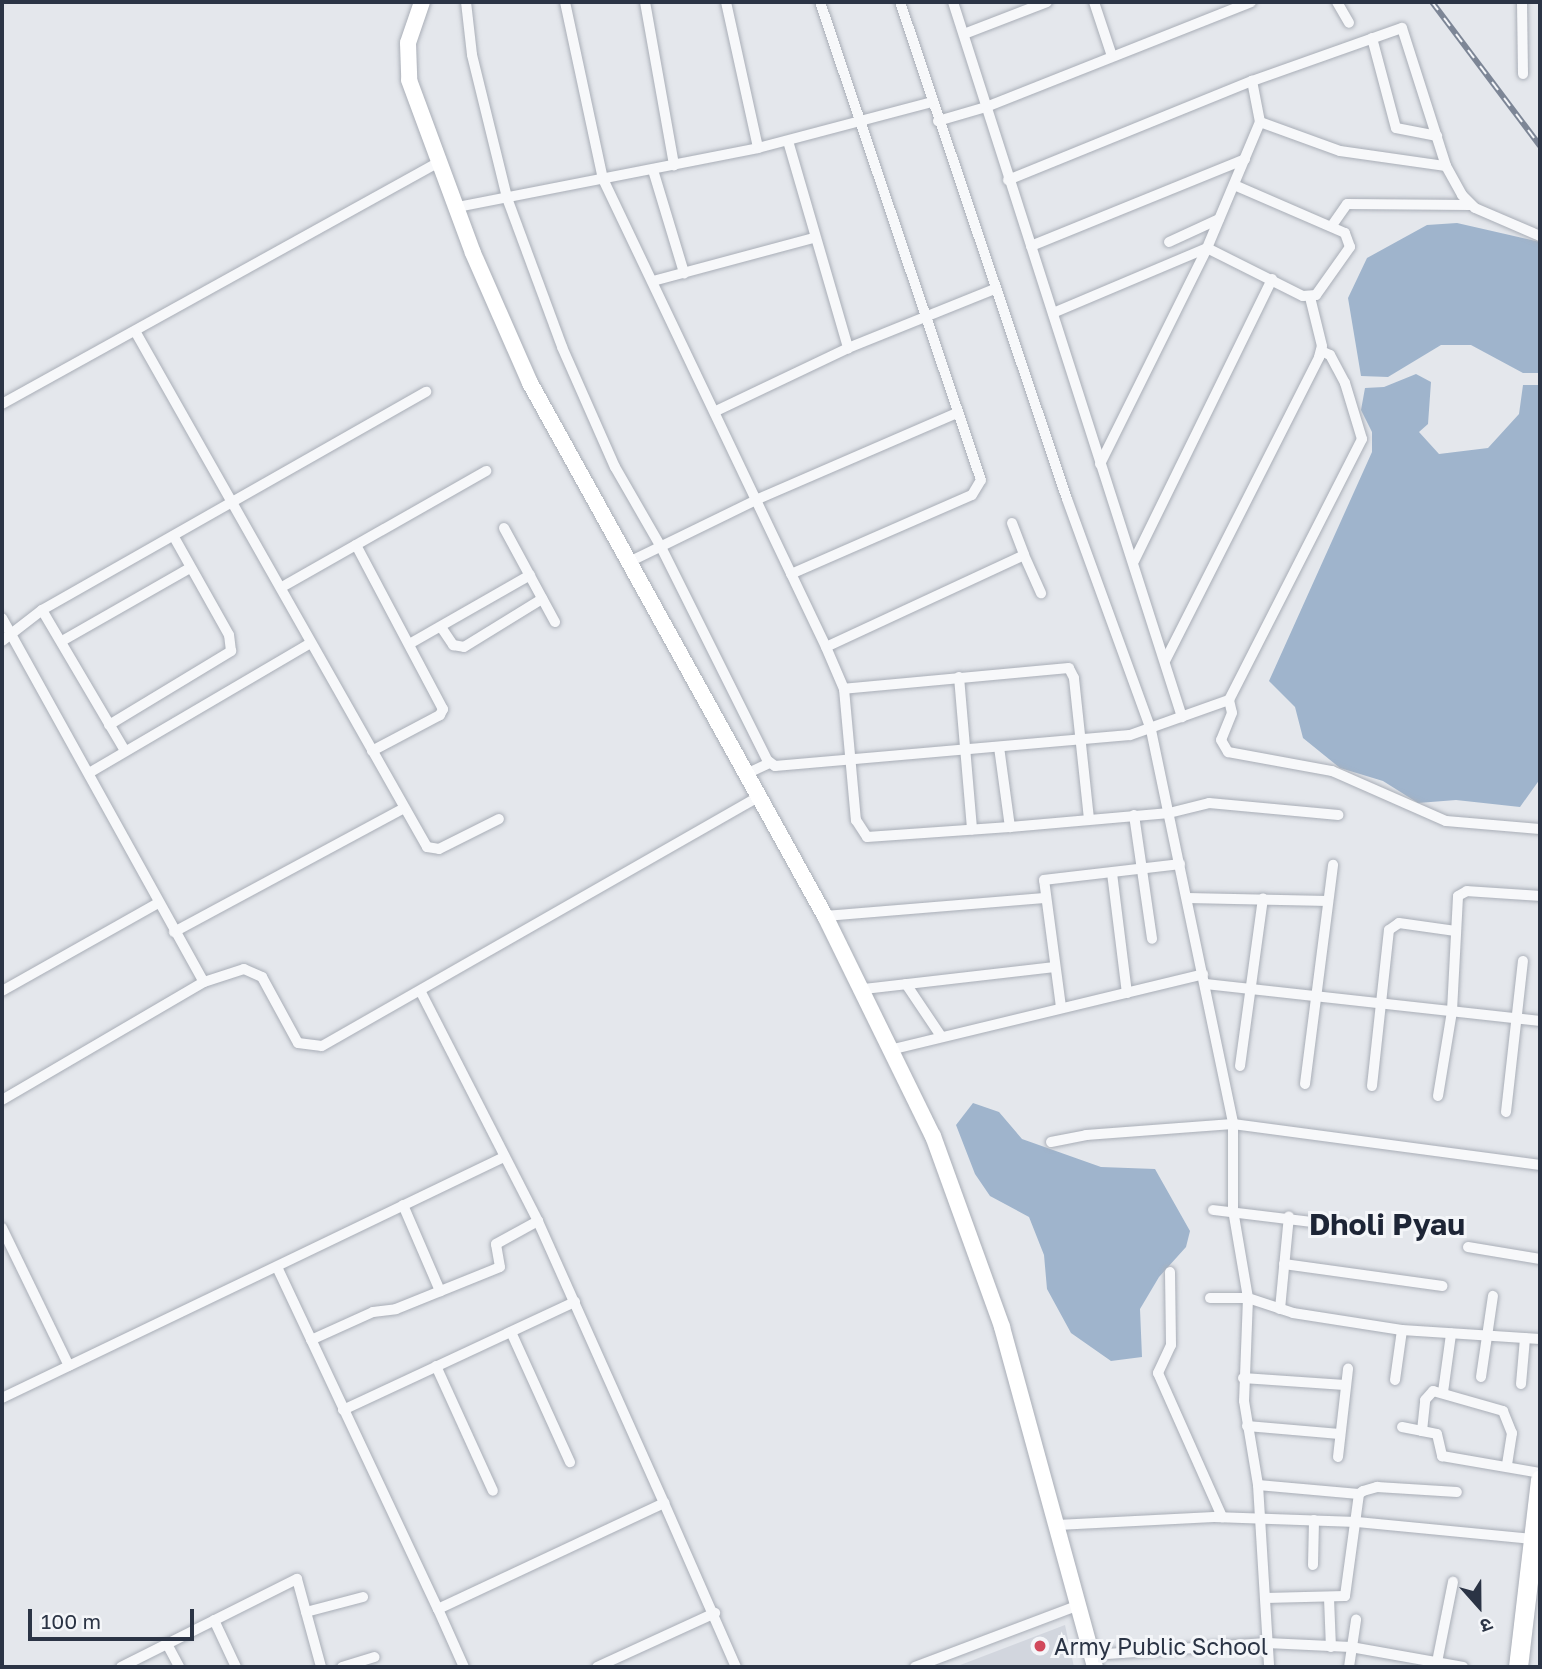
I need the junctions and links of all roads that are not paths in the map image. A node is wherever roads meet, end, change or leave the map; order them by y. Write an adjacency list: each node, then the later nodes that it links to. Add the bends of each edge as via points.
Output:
1 (422, 2): 29 (street, via 405,60)
2 (466, 2): 36 (street, via 472,55)
3 (565, 2): 33 (street)
4 (645, 2): 30 (street)
5 (726, 2): 27 (street)
6 (820, 2): 24 (street)
7 (900, 2): 20 (street)
8 (953, 2): 15 (street)
9 (1047, 2): 15 (street)
10 (1094, 2): 17 (street)
11 (1251, 2): 17 (street)
12 (1337, 2): 14 (street)
13 (1522, 2): 18 (street)
14 (1349, 23)
15 (964, 34): 21 (street)
16 (1372, 38): 19 (street); 25 (street, via 1396,128); 25 (street, via 1405,30)
17 (1112, 56): 21 (street)
18 (1523, 74)
19 (1252, 81): 23 (street); 34 (street)
20 (932, 102): 22 (street); 24 (street)
21 (986, 107): 22 (street); 34 (street)
22 (939, 121): 49 (street)
23 (1260, 122): 28 (street); 31 (street, via 1350,153)
24 (859, 125): 26 (street); 52 (street)
25 (1437, 136): 31 (street)
26 (788, 141): 27 (street); 42 (street)
27 (758, 148): 30 (street)
28 (1244, 159): 35 (street); 44 (street)
29 (441, 161): 38 (street); 53 (street)
30 (674, 165): 32 (street)
31 (1446, 166): 37 (street)
32 (653, 170): 33 (street); 46 (street)
33 (603, 178): 36 (street); 48 (street)
34 (1008, 180): 44 (street)
35 (1234, 185): 39 (street); 40 (street)
36 (508, 198): 38 (street); 68 (street, via 589,411)
37 (1470, 205): 40 (street, via 1347,204); 41 (street)
38 (458, 207): 71 (street, via 530,383)
39 (1219, 219): 43 (street); 45 (street)
40 (1333, 224): 50 (street, via 1345,233 1350,247 1319,292)
41 (1540, 236)
42 (814, 238): 46 (street); 54 (street)
43 (1169, 242)
44 (1031, 246): 51 (street)
45 (1207, 248): 47 (street); 51 (street); 60 (street)
46 (684, 273): 48 (street)
47 (1272, 279): 50 (street); 70 (street)
48 (653, 281): 58 (street)
49 (995, 289): 52 (street); 94 (street)
50 (1310, 297): 55 (street)
51 (1053, 313): 60 (street)
52 (926, 317): 54 (street); 59 (street)
53 (135, 331): 57 (street); 63 (street)
54 (848, 348): 58 (street)
55 (1321, 351): 88 (street); 91 (street, via 1329,355 1345,383 1362,439)
56 (426, 392): 63 (street)
57 (2, 404)
58 (716, 411): 62 (street)
59 (957, 413): 62 (street); 73 (street, via 981,480 976,492)
60 (1100, 464): 70 (street)
61 (486, 471): 67 (street)
62 (758, 499): 68 (street); 73 (street)
63 (232, 502): 66 (street); 75 (street)
64 (1012, 523): 69 (street)
65 (504, 528): 74 (street)
66 (174, 537): 72 (street); 78 (street)
67 (356, 545): 75 (street); 86 (street)
68 (661, 547): 71 (street); 101 (street)
69 (1024, 555): 76 (street); 87 (street)
70 (1134, 561): 88 (street)
71 (629, 562): 103 (street)
72 (190, 568): 84 (street); 93 (street, via 229,635 231,651)
73 (791, 574): 87 (street)
74 (530, 575): 77 (street); 81 (street)
75 (282, 587): 85 (street)
76 (1041, 593)
77 (542, 599): 80 (street); 81 (street, via 464,647 453,645)
78 (42, 610): 82 (street); 84 (street)
79 (2, 618): 82 (street)
80 (555, 622)
81 (440, 627): 86 (street)
82 (12, 635): 83 (street); 102 (street)
83 (2, 641)
84 (62, 641): 93 (street)
85 (311, 643): 98 (street); 99 (street)
86 (411, 643): 99 (street, via 442,712)
87 (826, 647): 90 (street, via 843,677)
88 (1165, 660): 92 (street)
89 (959, 677): 90 (street); 95 (street, via 1069,667 1074,678); 97 (street)
90 (844, 689): 100 (street)
91 (1230, 700): 92 (street); 113 (street, via 1232,713 1221,740 1228,752 1332,771 1446,821)
92 (1182, 717): 94 (street)
93 (108, 725): 98 (street)
94 (1151, 730): 95 (street); 106 (street)
95 (1078, 741): 96 (street); 110 (street)
96 (999, 747): 97 (street); 111 (street)
97 (963, 750): 100 (street); 112 (street)
98 (125, 751): 102 (street)
99 (372, 751): 105 (street)
100 (852, 762): 101 (street, via 782,768); 112 (street, via 856,820 867,837)
101 (770, 763): 103 (street)
102 (89, 773): 123 (street)
103 (746, 774): 104 (street)
104 (758, 797): 124 (street); 136 (street)
105 (404, 808): 109 (street, via 433,849); 126 (street)
106 (1169, 813): 107 (street, via 1209,803); 108 (street); 114 (street)
107 (1338, 814)
108 (1134, 815): 110 (street); 116 (street)
109 (499, 819)
110 (1089, 819): 111 (street)
111 (1010, 827): 112 (street)
112 (972, 829)
113 (1540, 829)
114 (1180, 864): 116 (street); 120 (street)
115 (1333, 865): 122 (street)
116 (1144, 870): 117 (street); 127 (street)
117 (1112, 873): 119 (street, via 1049,877 1044,880); 137 (street)
118 (1540, 896): 125 (street, via 1462,892)
119 (1044, 898): 124 (street); 129 (street)
120 (1187, 898): 121 (street); 130 (street)
121 (1263, 899): 122 (street); 134 (street)
122 (1328, 901): 138 (street)
123 (158, 903): 126 (street); 135 (street)
124 (825, 916): 133 (street)
125 (1455, 931): 139 (street, via 1399,923 1391,927); 141 (street)
126 (174, 932): 131 (street)
127 (1152, 939)
128 (1523, 961): 142 (street)
129 (1055, 967): 132 (street); 140 (street)
130 (1205, 979): 134 (street); 137 (street); 152 (street)
131 (204, 982): 136 (street, via 244,969 256,972 298,1043 310,1048 322,1046); 150 (street)
132 (906, 984): 133 (street); 144 (street)
133 (864, 989): 145 (street)
134 (1252, 989): 138 (street); 146 (street)
135 (2, 991)
136 (421, 992): 154 (street)
137 (1127, 993): 140 (street)
138 (1315, 996): 139 (street); 147 (street)
139 (1383, 1004): 141 (street); 148 (street)
140 (1060, 1007): 144 (street)
141 (1452, 1011): 142 (street); 149 (street)
142 (1516, 1018): 143 (street); 151 (street)
143 (1540, 1021)
144 (941, 1036): 145 (street)
145 (894, 1049): 211 (street, via 933,1136 1002,1327)
146 (1240, 1066)
147 (1305, 1084)
148 (1372, 1086)
149 (1438, 1096)
150 (2, 1100)
151 (1506, 1112)
152 (1233, 1124): 153 (street, via 1086,1135); 155 (street); 158 (street)
153 (1051, 1142)
154 (504, 1157): 156 (street); 160 (street)
155 (1540, 1165)
156 (403, 1205): 166 (street); 169 (street)
157 (1213, 1210): 158 (street)
158 (1233, 1210): 159 (street); 172 (street)
159 (1289, 1216): 161 (street); 165 (street)
160 (538, 1221): 169 (street, via 496,1244 500,1267); 173 (street)
161 (1346, 1226)
162 (2, 1228): 182 (street)
163 (1468, 1247): 164 (street)
164 (1540, 1259)
165 (1284, 1265): 168 (street); 174 (street)
166 (277, 1267): 181 (street); 182 (street)
167 (1170, 1272): 207 (street, via 1171,1345 1158,1373)
168 (1442, 1286)
169 (440, 1291): 181 (street, via 396,1309 373,1312)
170 (1493, 1296): 178 (street)
171 (1210, 1298): 172 (street)
172 (1248, 1298): 174 (street); 186 (street)
173 (575, 1302): 176 (street); 206 (street)
174 (1280, 1309): 175 (street)
175 (1402, 1330): 177 (street); 187 (street)
176 (511, 1332): 183 (street); 198 (street)
177 (1451, 1334): 178 (street); 190 (street)
178 (1487, 1337): 179 (street); 185 (street)
179 (1525, 1338): 180 (street); 188 (street)
180 (1540, 1339)
181 (311, 1340): 192 (street)
182 (69, 1366): 191 (street)
183 (436, 1366): 192 (street); 203 (street)
184 (1348, 1369): 189 (street)
185 (1481, 1377)
186 (1243, 1378): 189 (street); 193 (street)
187 (1395, 1380)
188 (1521, 1384)
189 (1345, 1385): 196 (street)
190 (1443, 1392): 195 (street, via 1426,1395); 199 (street, via 1503,1411 1512,1433)
191 (2, 1398)
192 (343, 1410): 220 (street)
193 (1247, 1426): 196 (street); 202 (street)
194 (1402, 1427): 195 (street)
195 (1422, 1431): 199 (street, via 1437,1434 1442,1456)
196 (1340, 1434): 197 (street)
197 (1338, 1457)
198 (570, 1462)
199 (1507, 1466): 200 (street)
200 (1540, 1473)
201 (1540, 1479): 212 (highway)
202 (1258, 1485): 205 (street); 208 (street)
203 (493, 1491)
204 (1457, 1492): 205 (street, via 1377,1487)
205 (1359, 1494): 210 (street)
206 (664, 1503): 220 (street); 222 (street)
207 (1223, 1517): 208 (street); 211 (street)
208 (1260, 1520): 209 (street); 217 (street)
209 (1314, 1520): 210 (street); 213 (street)
210 (1357, 1522): 212 (street); 218 (street, via 1347,1593)
211 (1057, 1525): 219 (street)
212 (1535, 1539): 225 (highway)
213 (1314, 1565)
214 (1453, 1581): 232 (street)
215 (1540, 1588): 225 (highway)
216 (363, 1597): 221 (street)
217 (1265, 1598): 218 (street); 226 (street)
218 (1329, 1598): 228 (street)
219 (1079, 1605): 231 (street); 241 (street)
220 (438, 1609): 238 (street)
221 (306, 1612): 223 (street, via 297,1579); 236 (street)
222 (715, 1613): 239 (street); 240 (street)
223 (214, 1620): 227 (street); 235 (street)
224 (1356, 1620): 229 (street)
225 (1529, 1633): 245 (highway); 246 (highway)
226 (1267, 1643): 228 (street); 231 (street); 242 (street)
227 (167, 1644): 233 (street); 234 (street)
228 (1331, 1647): 229 (street)
229 (1351, 1647): 232 (street); 243 (street)
230 (374, 1657): 237 (street)
231 (1094, 1661)
232 (1436, 1665): 244 (street)
233 (121, 1667)
234 (179, 1667)
235 (236, 1667)
236 (321, 1667)
237 (342, 1667)
238 (464, 1667)
239 (597, 1667)
240 (736, 1667)
241 (915, 1667)
242 (1269, 1667)
243 (1349, 1667)
244 (1463, 1667)
245 (1518, 1667)
246 (1530, 1667)

